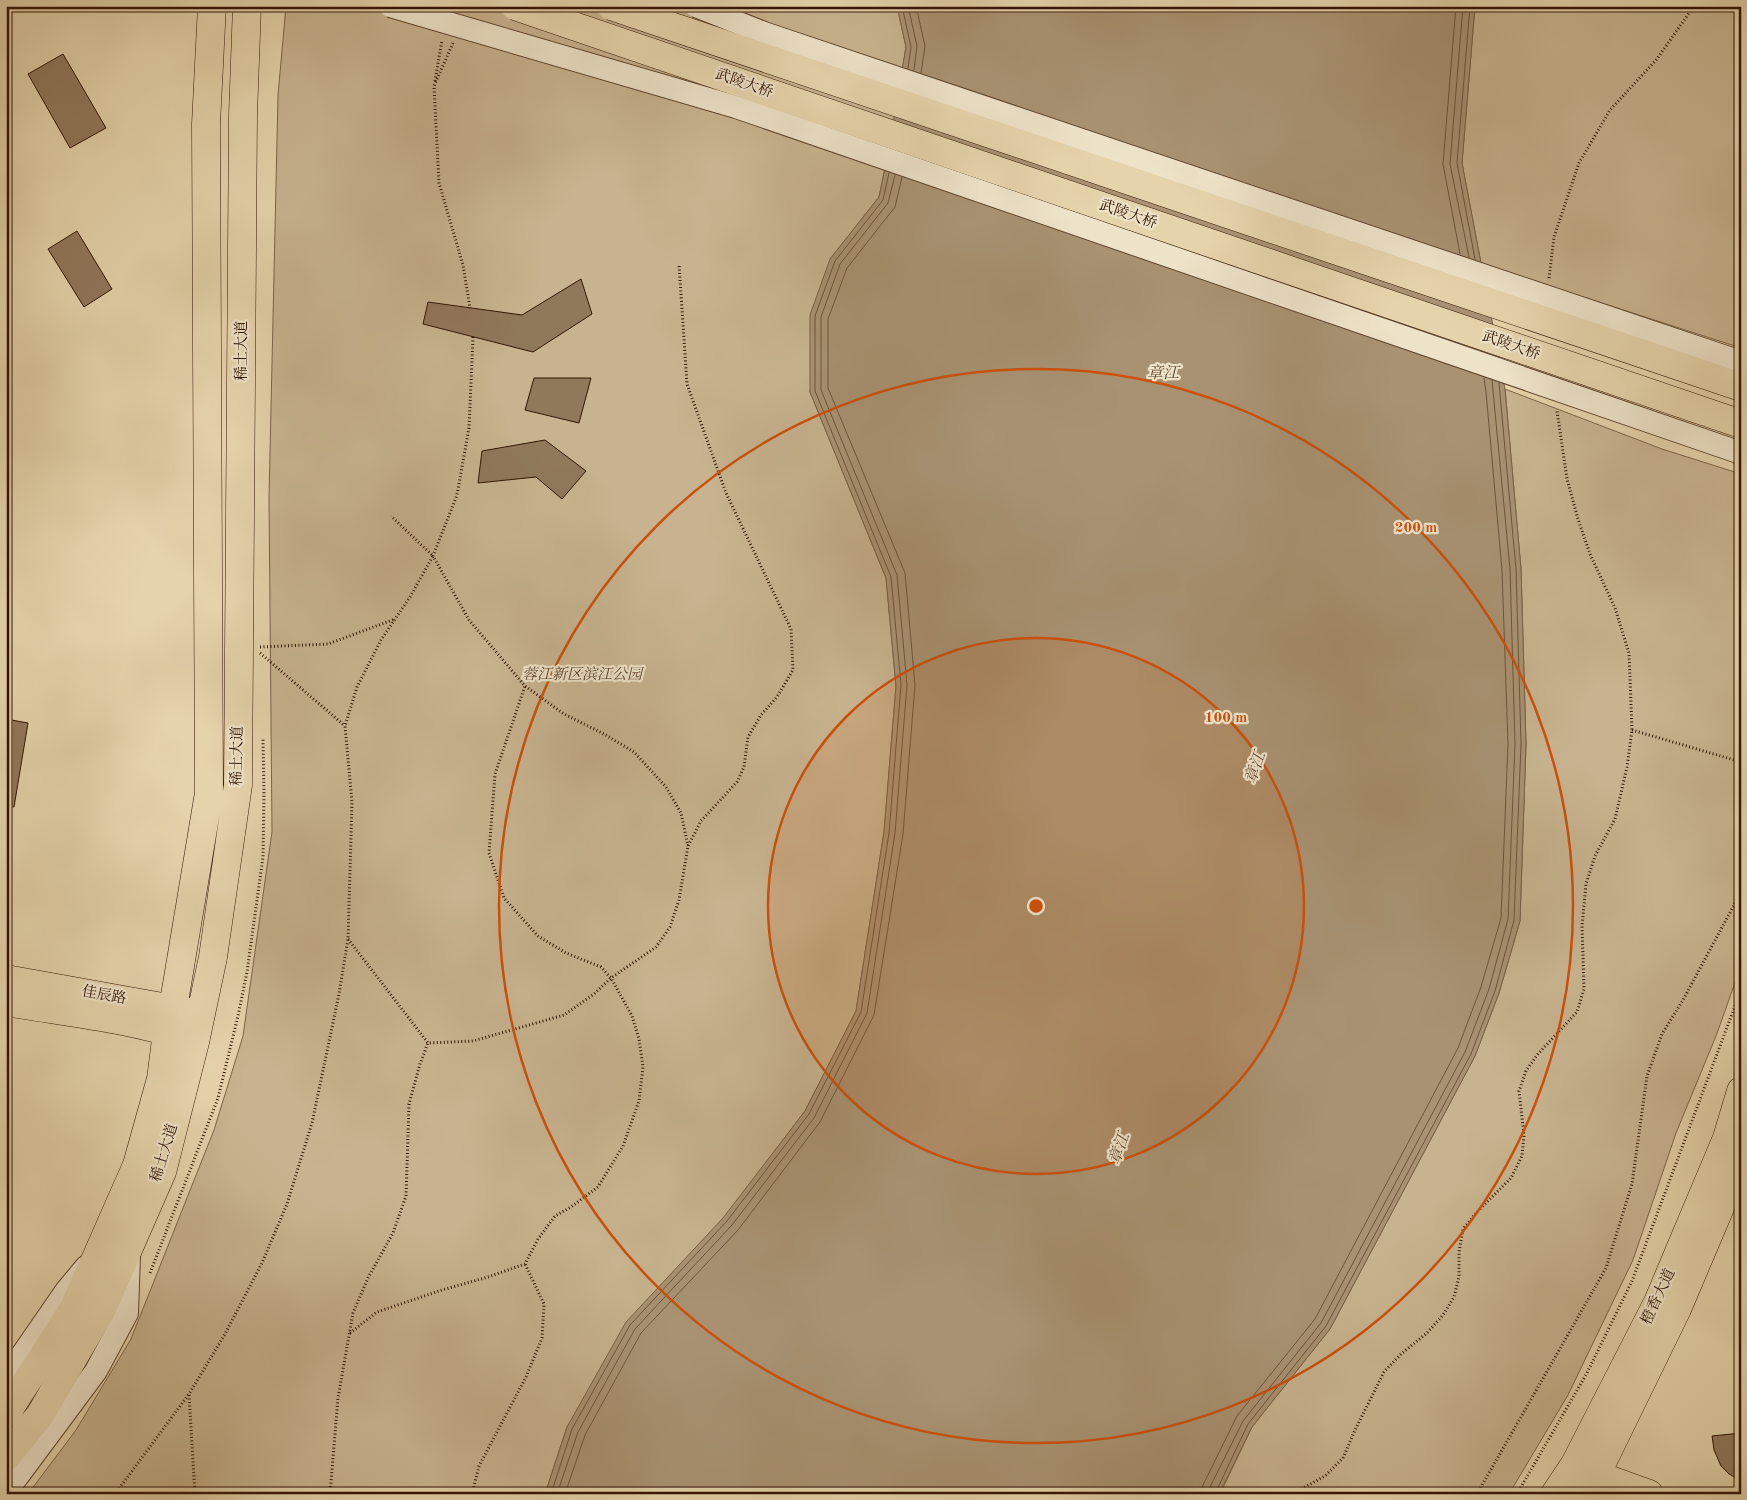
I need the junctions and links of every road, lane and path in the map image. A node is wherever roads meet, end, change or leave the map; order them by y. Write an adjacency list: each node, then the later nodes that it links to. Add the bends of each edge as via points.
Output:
1 (212, 6): 37 (main road, 稀土大道, via 206,124 209,793)
2 (247, 6): 36 (main road, 稀土大道, via 243,115 238,785 213,957)
3 (390, 6): 19 (street, bridge, via 736,107)
4 (515, 6): 18 (main road, 武陵大桥, bridge)
5 (612, 6): 16 (main road, 武陵大桥, bridge)
6 (696, 6): 15 (street, bridge, via 764,33)
7 (1694, 6): 12 (path, via 1657,59 1610,110 1579,163 1554,237)
8 (444, 33): 10 (path)
9 (454, 42): 10 (path)
10 (434, 86): 13 (path, via 439,184 463,265)
11 (679, 264): 29 (path, via 687,384 726,493 791,629 794,670 748,738 744,767 737,782 701,821)
12 (1548, 285)
13 (470, 308)
14 (474, 337): 21 (path, via 469,428 457,496)
15 (1741, 362)
16 (1741, 387)
17 (1556, 402): 27 (path, via 1567,479 1578,519 1615,608 1629,653)
18 (1741, 424)
19 (1741, 452)
20 (391, 516): 21 (path)
21 (433, 556): 22 (path); 25 (path, via 469,620)
22 (396, 619): 23 (path, via 328,644); 26 (path, via 356,687)
23 (260, 647)
24 (260, 652): 26 (path)
25 (525, 686): 29 (path, via 564,714 634,752 666,787 681,814); 32 (path, via 495,774 489,853 504,898 538,936 566,953 601,967)
26 (345, 726): 31 (path, via 352,802)
27 (1632, 730): 28 (path); 56 (path, via 1615,819 1594,856 1586,884 1582,926 1584,989 1577,1012 1537,1055 1526,1071 1519,1091 1524,1135 1522,1156 1510,1178 1463,1229 1459,1277 1454,1297 1443,1315 1384,1372 1343,1458 1325,1476)
28 (1741, 762)
29 (688, 846): 32 (path, via 679,900 670,927 656,946)
30 (1741, 885): 57 (path, via 1734,904 1662,1034 1647,1076 1632,1184 1606,1268)
31 (348, 939): 39 (path); 47 (path, via 312,1122 287,1204 262,1263)
32 (611, 978): 39 (path, via 564,1015 473,1041); 44 (path, via 632,1016 639,1039 643,1067 639,1101 623,1146 598,1187 555,1216)
33 (6, 979): 37 (main road, 佳辰路)
34 (1741, 990): 58 (path, via 1632,1281 1587,1373)
35 (6, 1002): 37 (main road, 佳辰路, via 118,1021)
36 (201, 1014): 37 (main road, 佳辰路); 38 (main road, 稀土大道)
37 (170, 1020): 38 (main road, 佳辰路); 43 (main road, 稀土大道, via 161,1079 137,1165)
38 (195, 1042): 42 (main road, 稀土大道, via 162,1172)
39 (428, 1043): 45 (path, via 409,1104 406,1196 393,1233 368,1278)
40 (1741, 1091): 50 (main road, 橙香大道, via 1727,1138)
41 (1741, 1158): 50 (main road, 橙香大道, via 1678,1309)
42 (129, 1246): 49 (main road, 稀土大道, via 102,1309 40,1415); 51 (street, via 127,1313 96,1371)
43 (100, 1251): 46 (street, via 66,1291); 48 (main road, 稀土大道, via 74,1308)
44 (525, 1264): 45 (path, via 377,1312); 55 (path, via 544,1304 542,1338 479,1466)
45 (350, 1333): 54 (path, via 338,1398)
46 (6, 1378)
47 (189, 1394): 52 (path); 53 (path)
48 (6, 1414)
49 (6, 1457)
50 (1585, 1478): 59 (main road, 橙香大道); 60 (main road)
51 (6, 1492)
52 (115, 1494)
53 (195, 1494)
54 (330, 1494)
55 (472, 1494)
56 (1292, 1494)
57 (1477, 1494)
58 (1517, 1494)
59 (1555, 1494)
60 (1649, 1494)

